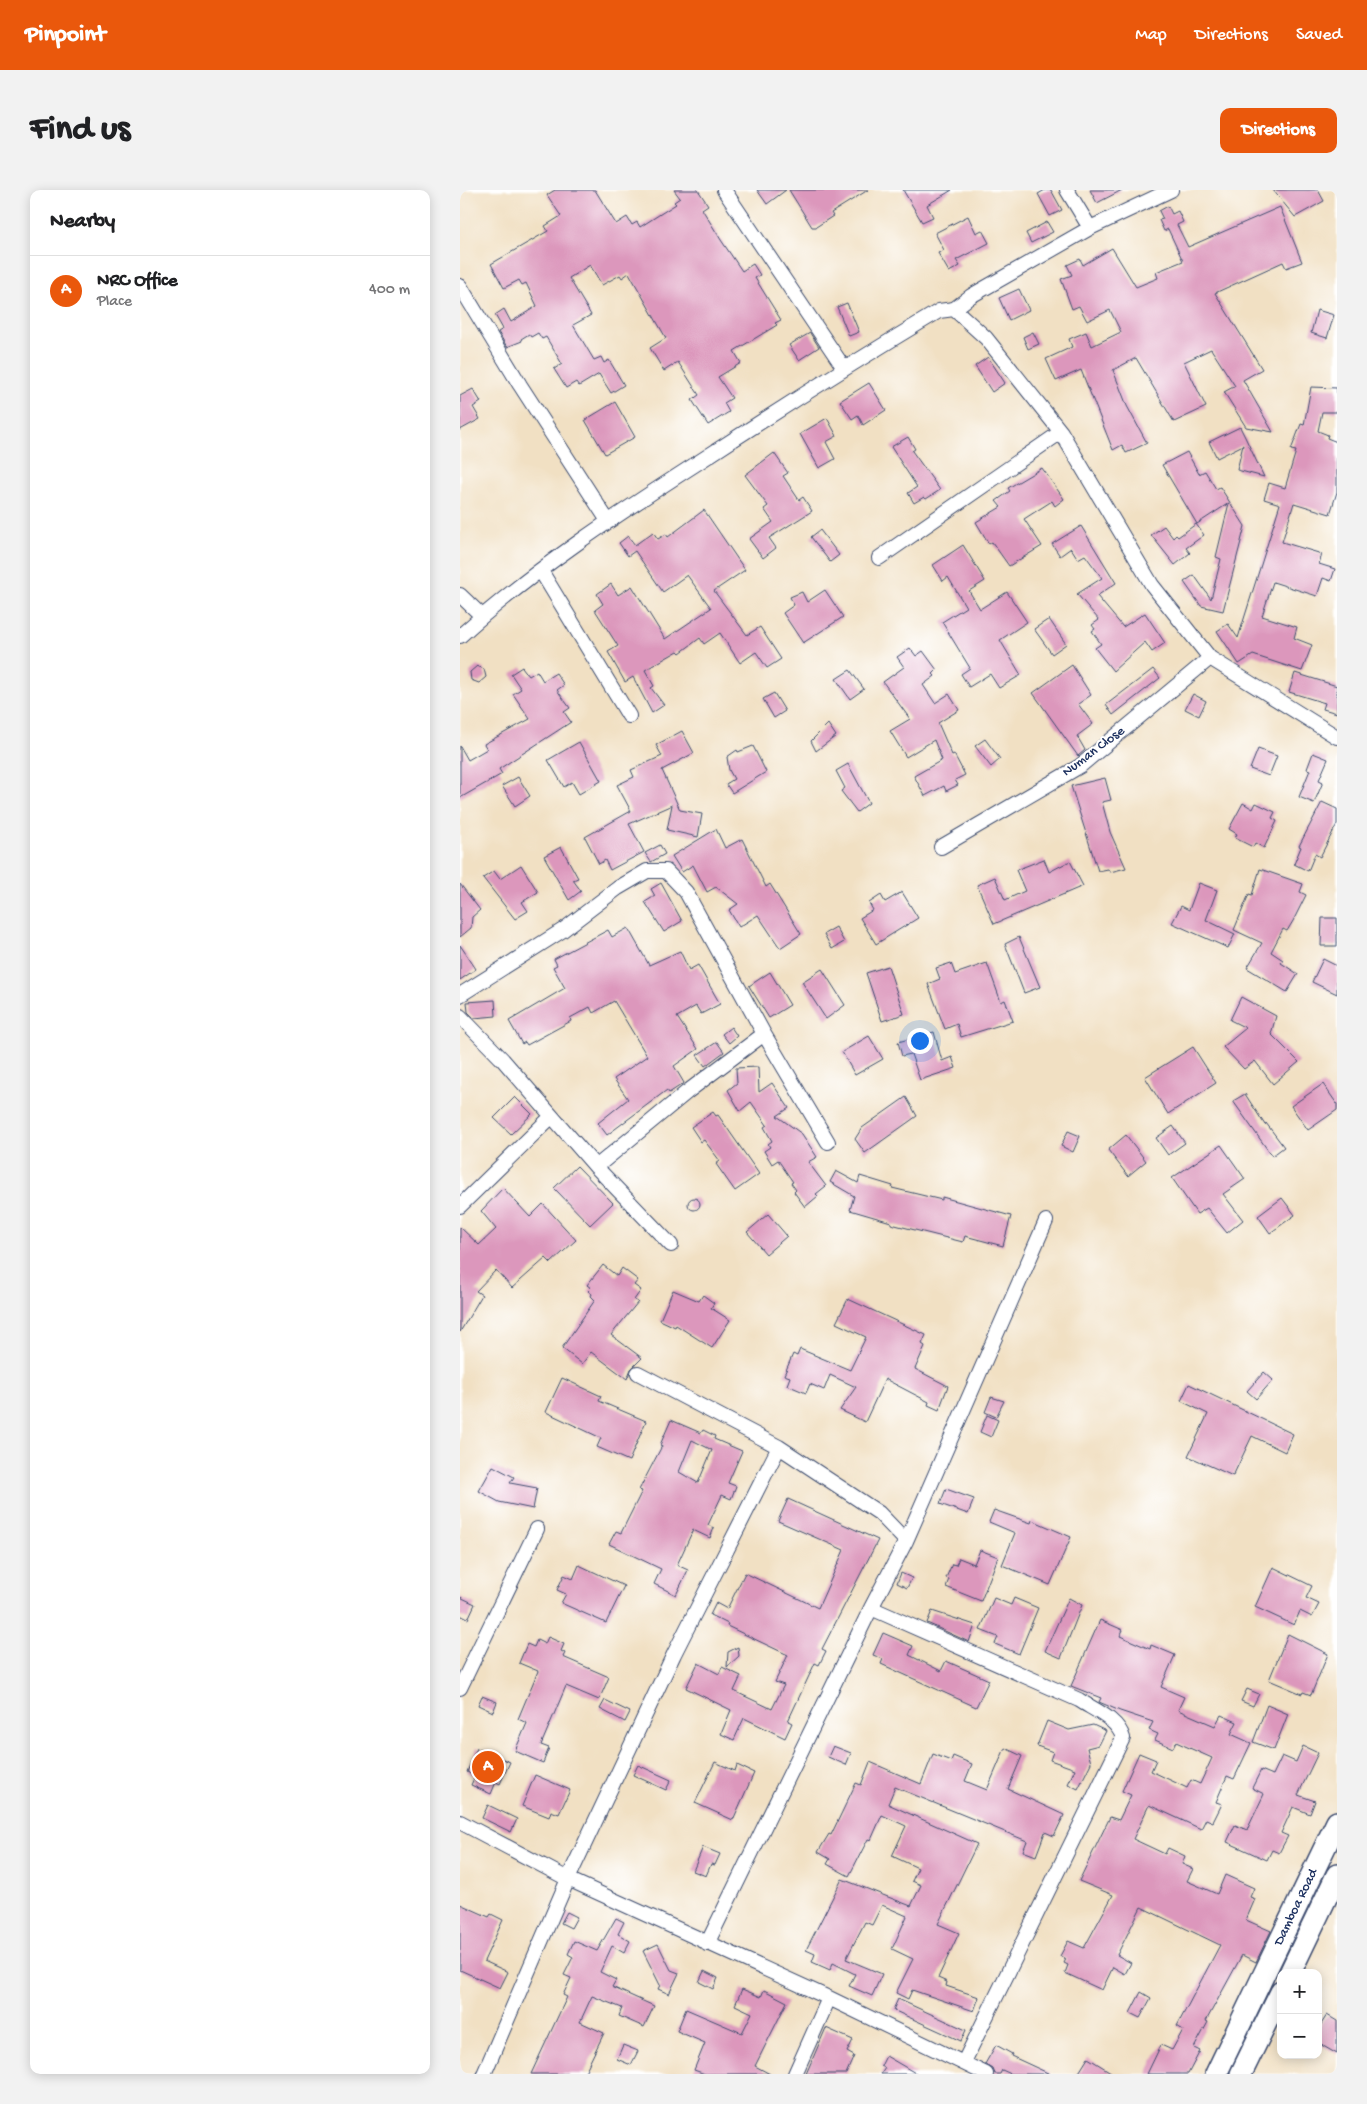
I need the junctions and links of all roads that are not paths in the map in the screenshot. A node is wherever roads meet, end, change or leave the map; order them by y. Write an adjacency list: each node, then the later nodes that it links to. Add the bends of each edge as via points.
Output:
1 (724, 190): 7 (street)
2 (1067, 190): 4 (street)
3 (1171, 190): 4 (street)
4 (1090, 228): 6 (street, via 971,296)
5 (460, 286): 9 (street)
6 (954, 310): 7 (street, via 939,311); 8 (street, via 986,338)
7 (844, 368): 9 (street)
8 (1061, 432): 10 (street); 15 (street, via 1152,585)
9 (608, 521): 11 (street)
10 (880, 558)
11 (541, 572): 13 (street); 16 (street)
12 (460, 595): 13 (street)
13 (482, 616): 14 (street)
14 (460, 636)
15 (1210, 658): 17 (street); 18 (street, Numan Close, via 1080,766)
16 (629, 716)
17 (1336, 734)
18 (941, 847)
19 (460, 995): 21 (street, via 563,930 646,871 666,871 686,892)
20 (460, 1016): 22 (street)
21 (764, 1034): 23 (street); 24 (street)
22 (551, 1117): 24 (street); 25 (street)
23 (828, 1142)
24 (596, 1167): 27 (street)
25 (460, 1206)
26 (1046, 1221): 31 (street)
27 (671, 1245)
28 (638, 1373): 29 (street)
29 (779, 1447): 31 (street, via 879,1513); 36 (street, via 674,1654)
30 (538, 1528): 33 (street)
31 (906, 1540): 32 (street)
32 (871, 1608): 38 (street); 42 (street, via 1079,1700 1109,1718 1121,1730 1123,1738)
33 (460, 1688)
34 (460, 1822): 36 (street)
35 (1337, 1822): 46 (main road, Damboa Road)
36 (568, 1878): 38 (street); 43 (street)
37 (1337, 1878): 39 (main road, Damboa Road)
38 (707, 1944): 40 (street)
39 (1292, 1969)
40 (829, 1998): 42 (street); 44 (street)
41 (1277, 2000): 47 (main road)
42 (964, 2062): 45 (street)
43 (484, 2074)
44 (795, 2074)
45 (986, 2074)
46 (1216, 2074)
47 (1241, 2074)

